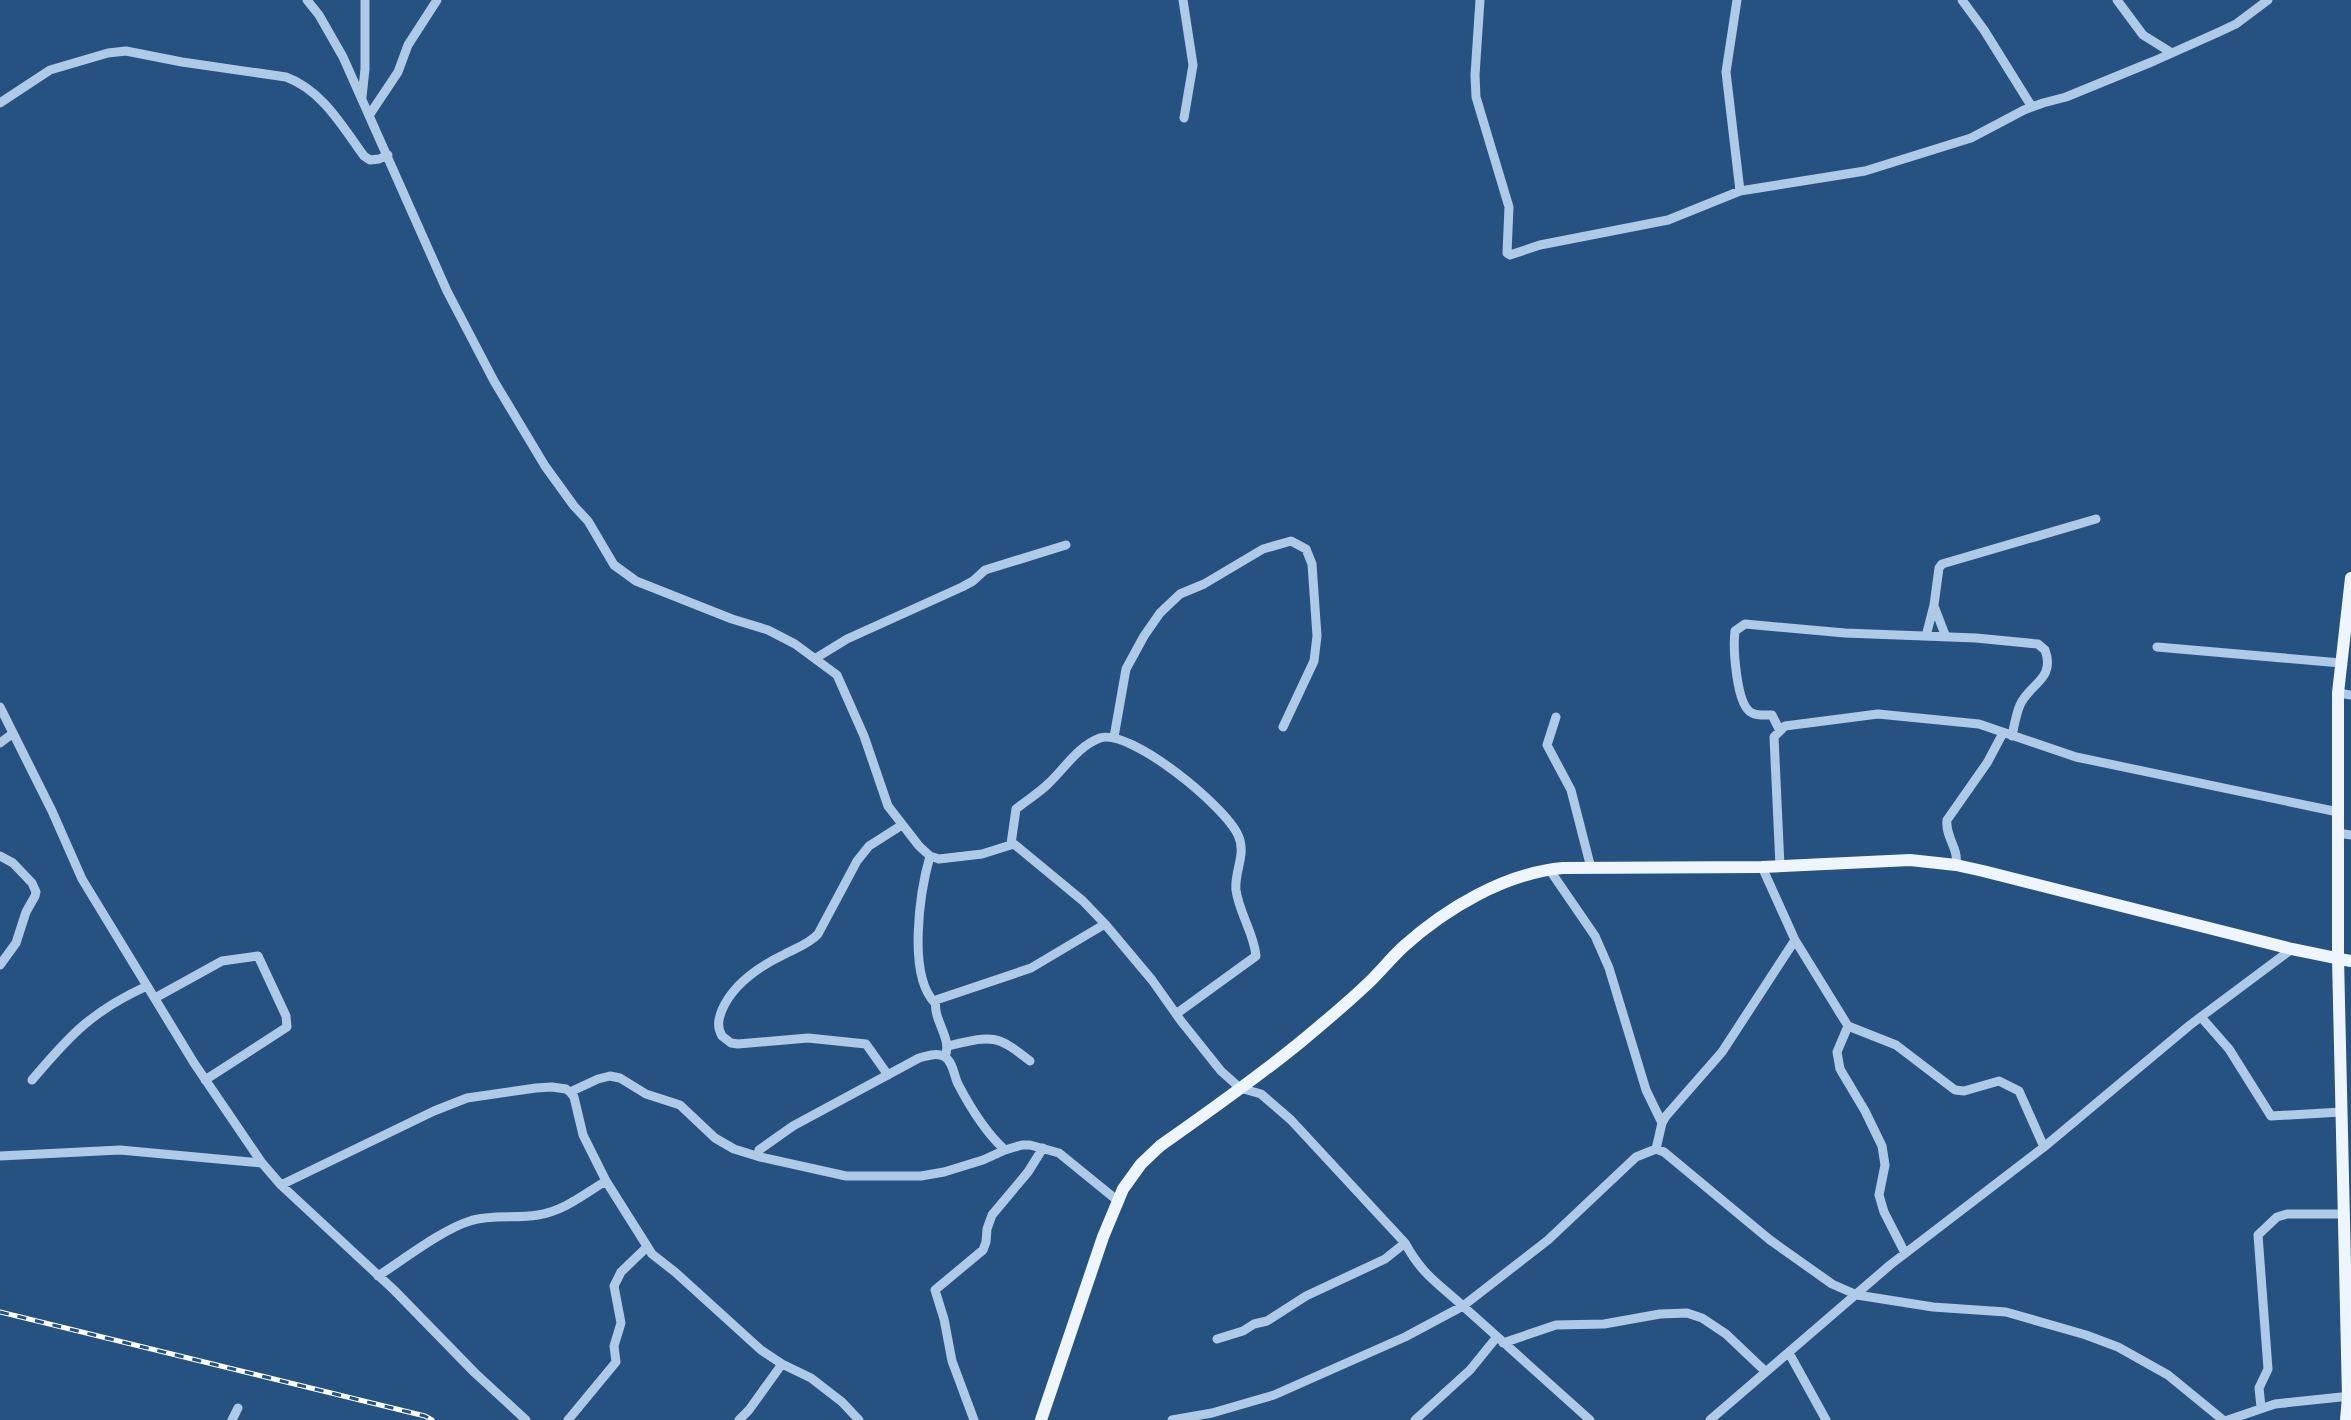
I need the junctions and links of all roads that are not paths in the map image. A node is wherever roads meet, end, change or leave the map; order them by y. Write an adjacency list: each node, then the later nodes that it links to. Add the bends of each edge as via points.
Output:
1 (307, 0): 11 (street, via 343,57)
2 (365, 0): 11 (street)
3 (437, 0): 14 (street, via 408,45 398,72)
4 (1183, 0): 15 (street, via 1193,65)
5 (1480, 0): 17 (street, via 1476,97 1508,206 1508,254 1668,220)
6 (1738, 0): 17 (street, via 1726,72)
7 (1962, 0): 13 (street)
8 (2117, 0): 10 (street, via 2143,35)
9 (2268, 0): 10 (street, via 2236,24)
10 (2172, 53): 13 (street, via 2066,97)
11 (362, 98): 14 (street)
12 (0, 103): 16 (street, via 50,70 99,55 126,51 293,79 324,103 364,156 370,160)
13 (2032, 107): 17 (street, via 1972,138 1902,161 1865,171)
14 (370, 114): 16 (street)
15 (1184, 118)
16 (388, 155): 25 (street, via 447,292 494,380 546,466 588,521 614,565 636,581 732,620 768,630)
17 (1740, 191)
18 (2096, 519): 21 (street, via 1942,564)
19 (1066, 544): 25 (street, via 985,570 973,581 847,639)
20 (2350, 587): 26 (main road)
21 (1934, 605): 22 (street); 23 (street)
22 (1926, 636): 23 (street); 32 (street, via 1845,633 1752,623 1739,627 1735,631 1734,648 1737,681 1745,703 1754,714 1774,717)
23 (1946, 637): 35 (street, via 2038,644 2045,650 2046,673 2020,705)
24 (2157, 647): 26 (street)
25 (816, 658): 39 (street, via 837,676 850,700 888,806)
26 (2341, 663): 27 (main road)
27 (2338, 693): 28 (street); 38 (main road)
28 (2351, 696)
29 (0, 707): 34 (street)
30 (1556, 717): 47 (street, via 1548,745 1571,790)
31 (1283, 727): 36 (street, via 1314,661 1317,636 1312,564 1306,549 1291,541 1262,549 1204,584 1180,594 1160,614 1126,669)
32 (1779, 729): 33 (street, via 1814,721 1878,714 1978,724); 45 (street, via 1773,742)
33 (2003, 733): 35 (street); 44 (street, via 1987,763 1947,820 1947,830 1957,855)
34 (12, 734): 37 (street); 55 (street, via 52,811 82,879)
35 (2012, 736): 38 (street, via 2076,757)
36 (1114, 737): 41 (street, via 1100,738 1082,749 1048,784 1016,809); 58 (street, via 1138,748 1195,786 1239,837 1241,862 1236,890 1256,956)
37 (0, 743)
38 (2338, 812): 40 (main road)
39 (902, 825): 43 (street); 64 (street, via 870,846 857,861 818,934 750,975 727,1002 718,1023 722,1036 735,1044 808,1038 866,1044)
40 (2345, 834): 52 (main road)
41 (1011, 844): 43 (street, via 982,854 939,859); 49 (street, via 1082,901)
42 (0, 856): 54 (street, via 12,862 36,892 16,943)
43 (930, 856): 57 (street, via 919,910 918,959 922,977)
44 (1956, 865): 45 (main road, via 1910,860); 51 (main road)
45 (1780, 866): 46 (main road)
46 (1762, 867): 47 (main road); 50 (street)
47 (1591, 868): 48 (main road)
48 (1550, 870): 67 (main road, via 1492,887 1455,908 1403,947 1364,987); 70 (street, via 1595,936 1609,968 1646,1090)
49 (1105, 924): 57 (street, via 1031,968 938,998); 58 (street)
50 (1795, 940): 60 (street); 70 (street, via 1722,1052)
51 (2292, 950): 52 (main road); 59 (street)
52 (2338, 958): 53 (main road); 69 (main road)
53 (2351, 960)
54 (0, 965)
55 (147, 986): 56 (street); 65 (street, via 81,1025)
56 (155, 998): 66 (street); 66 (street, via 222,962 256,956 261,962 286,1016 287,1027)
57 (935, 1003): 61 (street)
58 (1176, 1014): 67 (street, via 1221,1071)
59 (2200, 1017): 69 (street, via 2229,1050 2271,1116); 71 (street)
60 (1848, 1026): 71 (street, via 1896,1045 1955,1090 1964,1091 1999,1081 2019,1091); 84 (street, via 1837,1052 1840,1069 1882,1146 1885,1165 1879,1195 1884,1212)
61 (948, 1046): 62 (street); 63 (street, via 991,1038 1009,1044)
62 (945, 1057): 64 (street, via 934,1054 919,1058); 74 (street, via 979,1120)
63 (1030, 1062)
64 (888, 1075): 76 (street, via 793,1126 759,1150)
65 (32, 1080)
66 (205, 1080): 77 (street)
67 (1240, 1088): 80 (main road, via 1160,1146 1130,1177); 82 (street, via 1261,1094 1291,1120)
68 (570, 1092): 76 (street, via 598,1079 620,1078 646,1094 680,1105 715,1138 734,1149); 78 (street, via 583,1135); 79 (street, via 552,1087 468,1098 434,1111)
69 (2341, 1112): 81 (main road)
70 (1662, 1123): 73 (street)
71 (2044, 1147): 84 (street)
72 (1043, 1148): 74 (street, via 1022,1144); 80 (street, via 1070,1160); 101 (street, via 1028,1172 992,1215 983,1250 935,1290 952,1361)
73 (1656, 1149): 86 (street, via 1674,1159 1770,1240 1832,1284); 87 (street, via 1636,1157 1548,1240)
74 (1005, 1150): 76 (street, via 958,1169 921,1176 846,1176)
75 (0, 1156): 77 (street, via 120,1150)
76 (758, 1156)
77 (262, 1163): 79 (street)
78 (606, 1181): 83 (street); 85 (street, via 552,1212 470,1221)
79 (281, 1185): 85 (street)
80 (1118, 1201): 102 (main road)
81 (2344, 1214): 93 (main road); 94 (street, via 2287,1214 2276,1217 2258,1235 2268,1369 2259,1388)
82 (1405, 1243): 87 (street, via 1429,1278); 88 (street, via 1385,1259 1300,1299 1267,1321)
83 (647, 1247): 91 (street, via 745,1337); 98 (street, via 622,1272 614,1286 621,1323 614,1346 616,1362)
84 (1906, 1253): 86 (street)
85 (378, 1276): 97 (street)
86 (1857, 1295): 90 (street); 108 (street, via 1933,1307 2006,1312 2086,1335 2118,1347 2168,1375)
87 (1463, 1306): 89 (street); 103 (street, via 1405,1337 1274,1396)
88 (1217, 1339)
89 (1499, 1340): 92 (street, via 1556,1325 1604,1324 1660,1314 1687,1313 1702,1318 1726,1334); 104 (street); 105 (street)
90 (1788, 1354): 92 (street); 107 (street)
91 (782, 1364): 99 (street); 100 (street, via 817,1383)
92 (1766, 1372): 106 (street)
93 (2349, 1396): 94 (street); 110 (main road)
94 (2261, 1407): 109 (street)
95 (238, 1408): 96 (street)
96 (232, 1420)
97 (526, 1420)
98 (568, 1420)
99 (739, 1420)
100 (859, 1420)
101 (974, 1420)
102 (1041, 1420)
103 (1172, 1420)
104 (1415, 1420)
105 (1590, 1420)
106 (1710, 1420)
107 (1826, 1420)
108 (2223, 1420)
109 (2228, 1420)
110 (2346, 1420)

